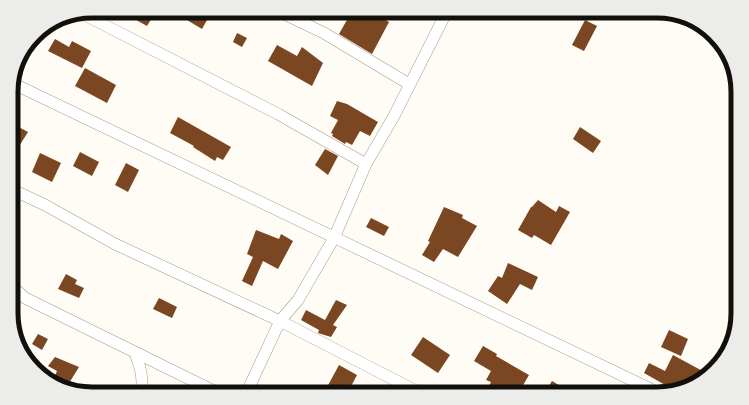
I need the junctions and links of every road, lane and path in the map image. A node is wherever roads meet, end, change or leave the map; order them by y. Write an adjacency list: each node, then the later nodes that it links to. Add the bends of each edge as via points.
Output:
1 (91, 18): 6 (street, via 278,114)
2 (293, 18): 4 (street, via 324,33)
3 (443, 18): 4 (street)
4 (409, 84): 6 (street)
5 (18, 86): 8 (street)
6 (366, 164): 8 (street)
7 (18, 193): 10 (street, via 45,205 115,244)
8 (334, 238): 10 (street, via 306,287); 16 (street)
9 (18, 292): 11 (street, via 25,298)
10 (280, 321): 14 (street); 15 (street)
11 (135, 352): 12 (street); 13 (street)
12 (143, 387)
13 (206, 387)
14 (249, 387)
15 (408, 387)
16 (646, 387)

